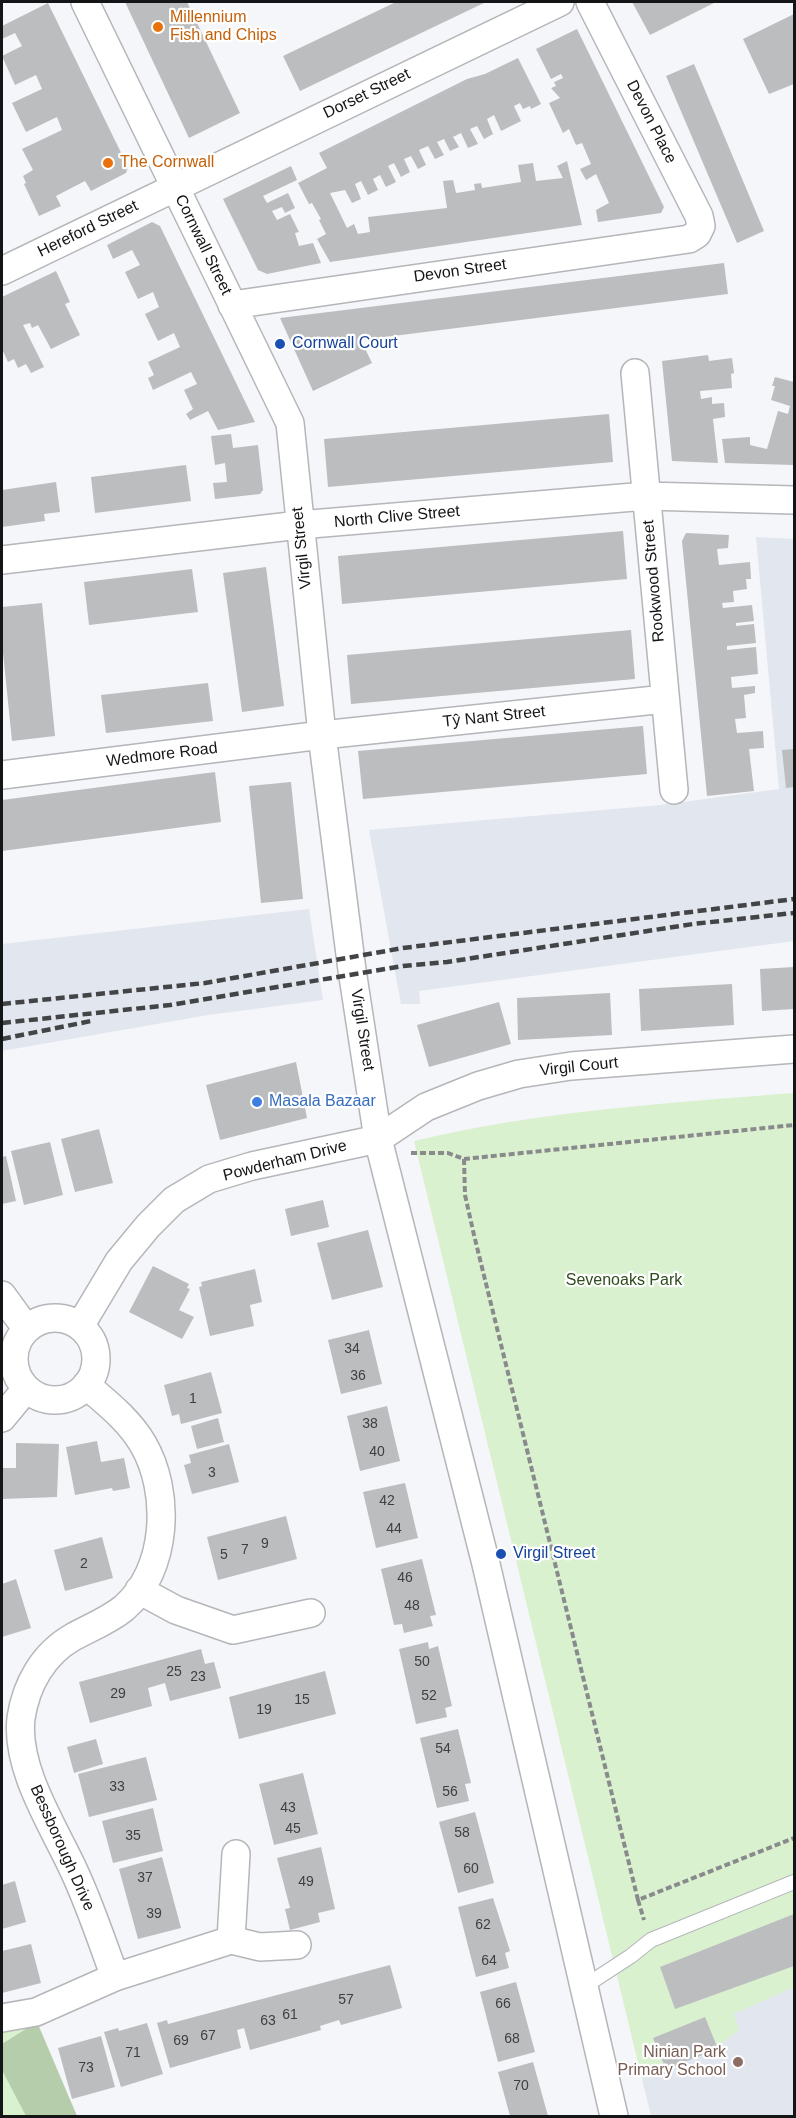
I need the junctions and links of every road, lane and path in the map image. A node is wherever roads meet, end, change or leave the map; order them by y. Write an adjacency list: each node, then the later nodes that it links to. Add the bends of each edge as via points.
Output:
1 (85, 2): 4 (street, Cornwall Street)
2 (560, 2): 4 (street, Dorset Street)
3 (590, 2): 5 (street, Devon Place, via 699,216 701,226)
4 (175, 187): 6 (street, Hereford Street); 7 (street, Cornwall Street)
5 (689, 239): 7 (street, Devon Street)
6 (2, 271)
7 (232, 305): 9 (street, Cornwall Street)
8 (634, 373): 10 (street, Rookwood Street)
9 (290, 423): 12 (street, Virgil Street)
10 (646, 496): 11 (street, North Clive Street); 12 (street, North Clive Street); 14 (street, Rookwood Street)
11 (795, 500)
12 (299, 525): 13 (street, North Clive Street); 15 (street, Virgil Street)
13 (2, 560)
14 (665, 699): 15 (street, Tŷ Nant Street); 17 (street, Rookwood Street)
15 (322, 735): 16 (street, Wedmore Road); 20 (street, Virgil Street, via 352,970)
16 (2, 775)
17 (674, 790)
18 (795, 1049): 20 (street, Virgil Court, via 571,1066 519,1074 426,1107)
19 (795, 1125): 21 (path)
20 (381, 1146): 21 (path); 23 (street, Powderham Drive, via 252,1166 209,1179 174,1200 119,1261); 36 (street, Virgil Street)
21 (464, 1159): 30 (path, via 465,1195 474,1235 638,1900)
22 (2, 1295): 24 (street)
23 (80, 1326): 24 (street, via 54,1318); 25 (street, via 95,1352 96,1364)
24 (26, 1328): 26 (street, via 14,1357 15,1372)
25 (87, 1385): 26 (street, via 58,1400 40,1398); 28 (street, Bessborough Drive, via 118,1412 143,1444 155,1472 160,1532 156,1558)
26 (26, 1389): 27 (street)
27 (2, 1418)
28 (139, 1590): 29 (street, via 176,1610 233,1630); 35 (street, Bessborough Drive, via 125,1607 102,1624 54,1649 41,1664 21,1720 36,1796 75,1873)
29 (311, 1613)
30 (795, 1838)
31 (236, 1854): 33 (street)
32 (795, 1882): 36 (lane, via 651,1940)
33 (231, 1940): 34 (street, via 260,1947); 35 (street)
34 (297, 1945)
35 (116, 1977): 37 (street, via 36,2012)
36 (585, 1986): 38 (street, Virgil Street)
37 (2, 2018)
38 (614, 2116)

